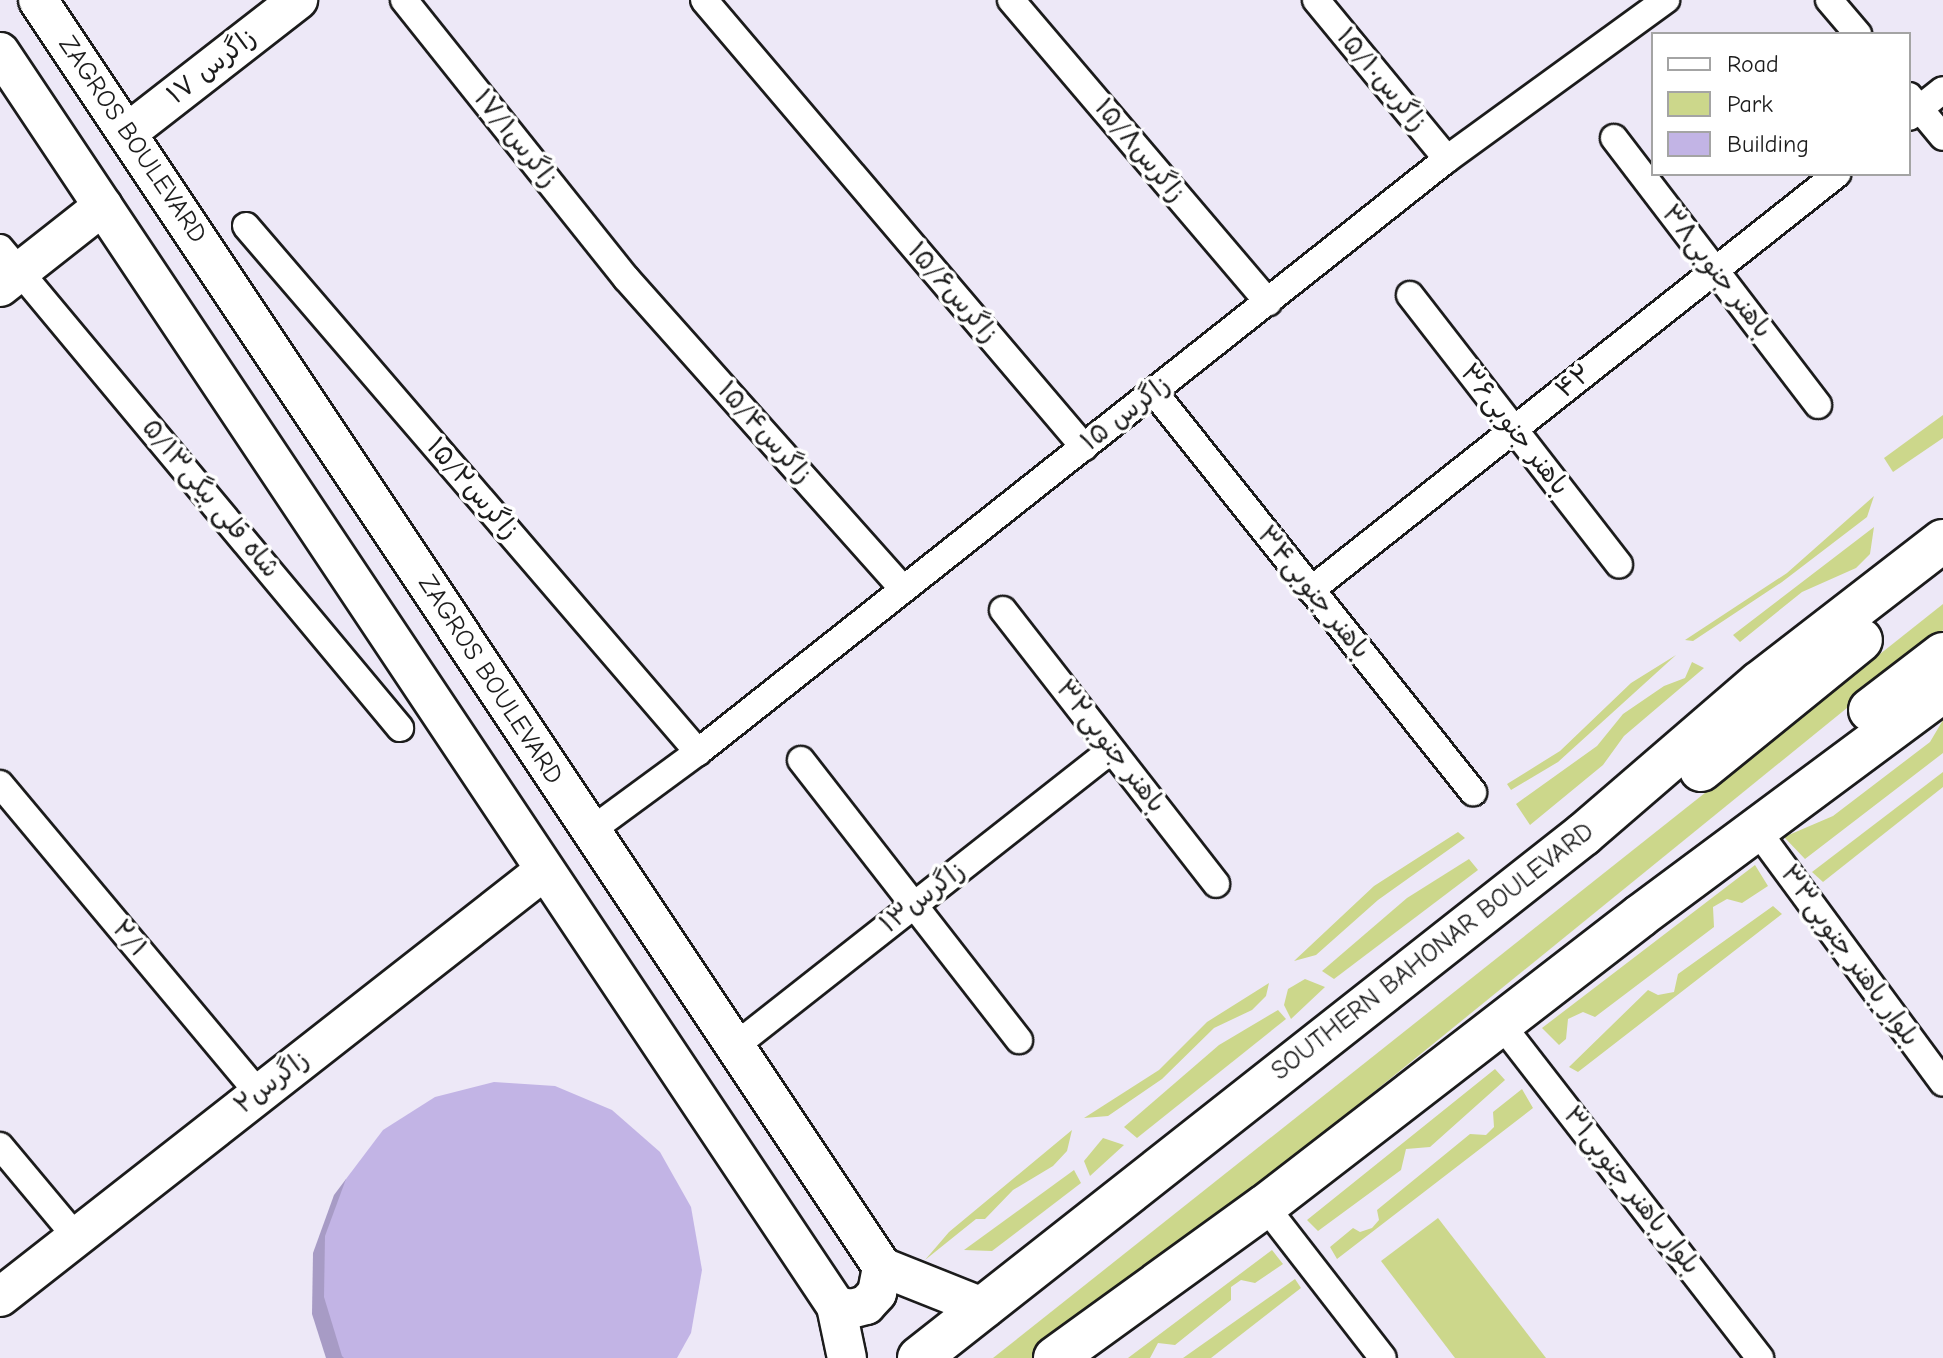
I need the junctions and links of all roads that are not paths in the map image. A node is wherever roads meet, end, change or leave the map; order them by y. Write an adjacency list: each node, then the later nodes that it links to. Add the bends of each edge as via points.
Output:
1 (38, 0): 13 (main road, ZAGROS BOULEVARD)
2 (298, 0): 13 (main road, زاگرس ۱۷)
3 (404, 0): 22 (street, زاگرس۱۷/۱)
4 (704, 0): 28 (street, زاگرس۱۵/۶)
5 (1011, 0): 24 (street, زاگرس۱۵/۸)
6 (1316, 0): 16 (street, زاگرس۱۵/۱۰)
7 (1666, 0): 16 (street, زاگرس ۱۵)
8 (1829, 0): 9 (street)
9 (1856, 32)
10 (0, 52): 18 (main road)
11 (1943, 90): 12 (street)
12 (1913, 107): 14 (street)
13 (127, 133): 29 (main road, ZAGROS BOULEVARD)
14 (1943, 137)
15 (1614, 138): 21 (street, باهنر جنوبی۳۸)
16 (1447, 159): 24 (street, زاگرس ۱۵)
17 (1834, 176): 21 (street, ۴۲)
18 (103, 206): 20 (main road); 30 (main road)
19 (246, 226): 41 (street, زاگرس۱۵/۲)
20 (7, 269): 39 (street, شاه قلی بیگی۵/۱۳)
21 (1715, 271): 26 (street, باهنر جنوبی۳۸); 27 (street, ۴۲)
22 (626, 278): 34 (street, زاگرس۱۵/۴)
23 (1410, 295): 27 (street, باهنر جنوبی۳۶)
24 (1268, 302): 25 (street, زاگرس ۱۵)
25 (1154, 392): 28 (street, زاگرس ۱۵); 35 (street, باهنر جنوبی۳۴)
26 (1818, 405)
27 (1514, 430): 32 (street, باهنر جنوبی۳۶); 35 (street, ۴۲)
28 (1084, 447): 34 (street, زاگرس ۱۵)
29 (368, 494): 30 (main road); 46 (main road, ZAGROS BOULEVARD)
30 (318, 527): 47 (main road)
31 (1943, 541): 50 (main road, SOUTHERN BAHONAR BOULEVARD, via 1759,683 1584,834)
32 (1619, 564)
33 (1943, 575): 50 (main road, via 1523,906)
34 (902, 588): 41 (street, زاگرس ۱۵)
35 (1311, 590): 44 (street, باهنر جنوبی۳۴)
36 (1003, 610): 40 (street, باهنر جنوبی۳۲)
37 (1943, 654): 54 (main road, via 1714,831)
38 (1943, 691): 45 (main road)
39 (400, 728)
40 (1111, 750): 48 (street, باهنر جنوبی۳۲); 49 (street, زاگرس۱۳)
41 (698, 752): 46 (street, زاگرس ۱۵)
42 (801, 760): 49 (street)
43 (0, 784): 56 (street, ۲/۱)
44 (1473, 792)
45 (1756, 829): 51 (main road); 55 (street, بلوار باهنر جنوبی۳۳)
46 (589, 832): 53 (main road, ZAGROS BOULEVARD)
47 (545, 870): 56 (main road, زاگرس۲); 62 (main road)
48 (1216, 884)
49 (914, 905): 52 (street); 53 (street, زاگرس۱۳)
50 (1368, 1004): 63 (main road, SOUTHERN BAHONAR BOULEVARD)
51 (1501, 1024): 54 (main road); 68 (street, بلوار باهنر جنوبی۳۱)
52 (1019, 1040)
53 (734, 1047): 60 (main road, ZAGROS BOULEVARD)
54 (1431, 1078): 58 (main road)
55 (1943, 1083)
56 (259, 1094): 59 (main road, زاگرس۲)
57 (0, 1146): 59 (street)
58 (1265, 1206): 64 (main road); 67 (street)
59 (76, 1237): 61 (main road, زاگرس۲)
60 (882, 1267): 62 (main road, via 877,1293 866,1305); 63 (main road)
61 (0, 1297)
62 (836, 1306): 65 (main road)
63 (985, 1308): 66 (main road, SOUTHERN BAHONAR BOULEVARD)
64 (1067, 1354)
65 (847, 1358)
66 (919, 1358)
67 (1383, 1358)
68 (1760, 1358)

